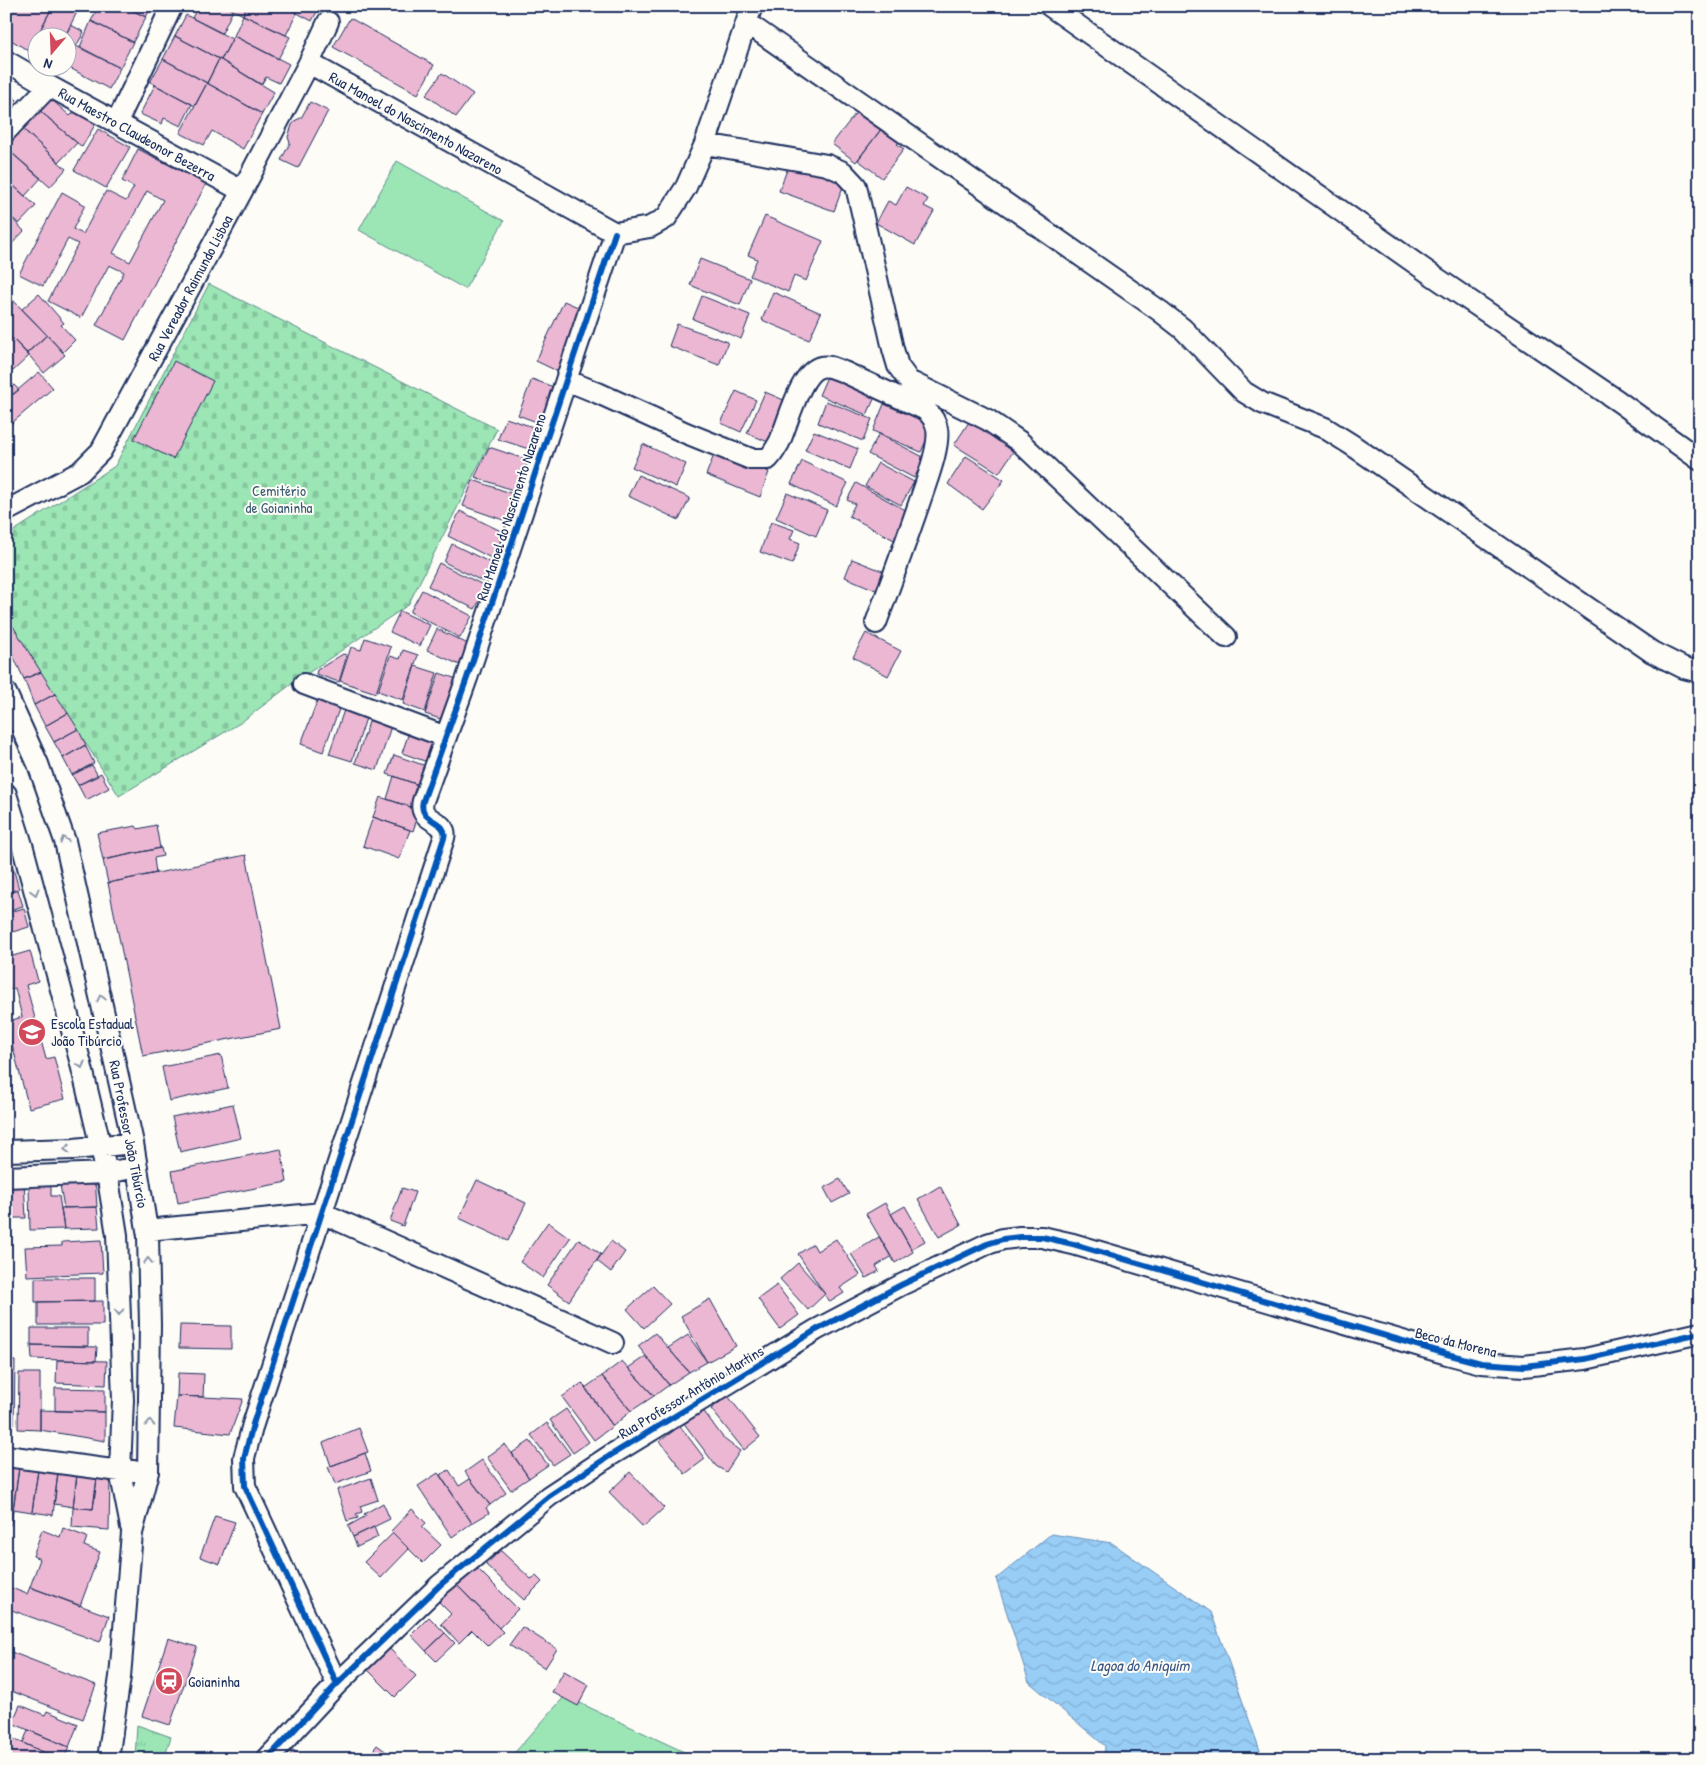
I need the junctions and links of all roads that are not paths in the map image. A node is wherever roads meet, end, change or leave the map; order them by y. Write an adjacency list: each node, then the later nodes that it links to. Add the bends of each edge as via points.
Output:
1 (172, 6): 8 (street)
2 (1050, 6): 14 (street)
3 (750, 15): 10 (street); 18 (street, via 1160,310 1244,392 1262,403 1325,428 1652,652)
4 (328, 22): 6 (street, Rua Vereador Raimundo Lisboa)
5 (6, 61): 7 (street, Rua Maestro Claudeonor Bezerra)
6 (309, 64): 11 (street, Rua Vereador Raimundo Lisboa); 12 (street, Rua Manoel do Nascimento Nazareno)
7 (49, 86): 8 (street, Rua Maestro Claudeonor Bezerra); 9 (street)
8 (117, 122): 11 (street, Rua Maestro Claudeonor Bezerra)
9 (6, 130)
10 (705, 144): 12 (street, via 686,187 666,218 650,227); 17 (street, via 827,165 843,172 856,186 893,348 898,366 909,381 988,420 1020,442)
11 (242, 191): 15 (street, Rua Vereador Raimundo Lisboa, via 101,451 73,476)
12 (615, 233): 13 (street, Rua Manoel do Nascimento Nazareno)
13 (566, 380): 16 (street, via 751,459 768,459 774,452 801,388 813,370 820,367 844,372 926,410 938,428 934,455); 21 (street, Rua Manoel do Nascimento Nazareno)
14 (1700, 460)
15 (8, 507)
16 (876, 623)
17 (1226, 637)
18 (1700, 672)
19 (304, 684): 21 (street)
20 (6, 693): 23 (street, Rua Professor João Tibúrcio, one-way to 20, via 65,841 41,772)
21 (446, 737): 29 (street, Rua Manoel do Nascimento Nazareno, via 422,806 422,811 445,833)
22 (6, 794): 24 (street, Rua Professor João Tibúrcio, one-way to 24, via 74,1036)
23 (132, 1143): 24 (street); 26 (street, Rua Professor João Tibúrcio)
24 (100, 1146): 25 (street, one-way to 25); 27 (street, Rua Professor João Tibúrcio)
25 (6, 1151)
26 (137, 1167): 27 (street); 30 (street, Rua Professor João Tibúrcio)
27 (106, 1173): 28 (street); 35 (street, Rua Professor João Tibúrcio, one-way to 35, via 117,1236 123,1400)
28 (6, 1177)
29 (322, 1213): 30 (street); 33 (street); 38 (street, via 248,1443 243,1473 251,1500)
30 (147, 1230): 36 (street, Rua Professor João Tibúrcio, one-way to 30, via 150,1325)
31 (1211, 1284): 32 (street, Beco da Morena, via 1447,1354 1502,1366 1577,1360); 38 (street, Rua Professor Antônio Martins, via 1042,1238 1003,1239 987,1244 816,1330 548,1496 440,1585)
32 (1700, 1333)
33 (612, 1343)
34 (6, 1456): 35 (street)
35 (120, 1471): 36 (street); 37 (street, Rua Professor João Tibúrcio)
36 (148, 1472): 37 (street, Rua Professor João Tibúrcio)
37 (132, 1532): 39 (street, via 120,1677)
38 (336, 1684): 40 (street, Rua Professor Antônio Martins)
39 (108, 1759)
40 (267, 1759)

